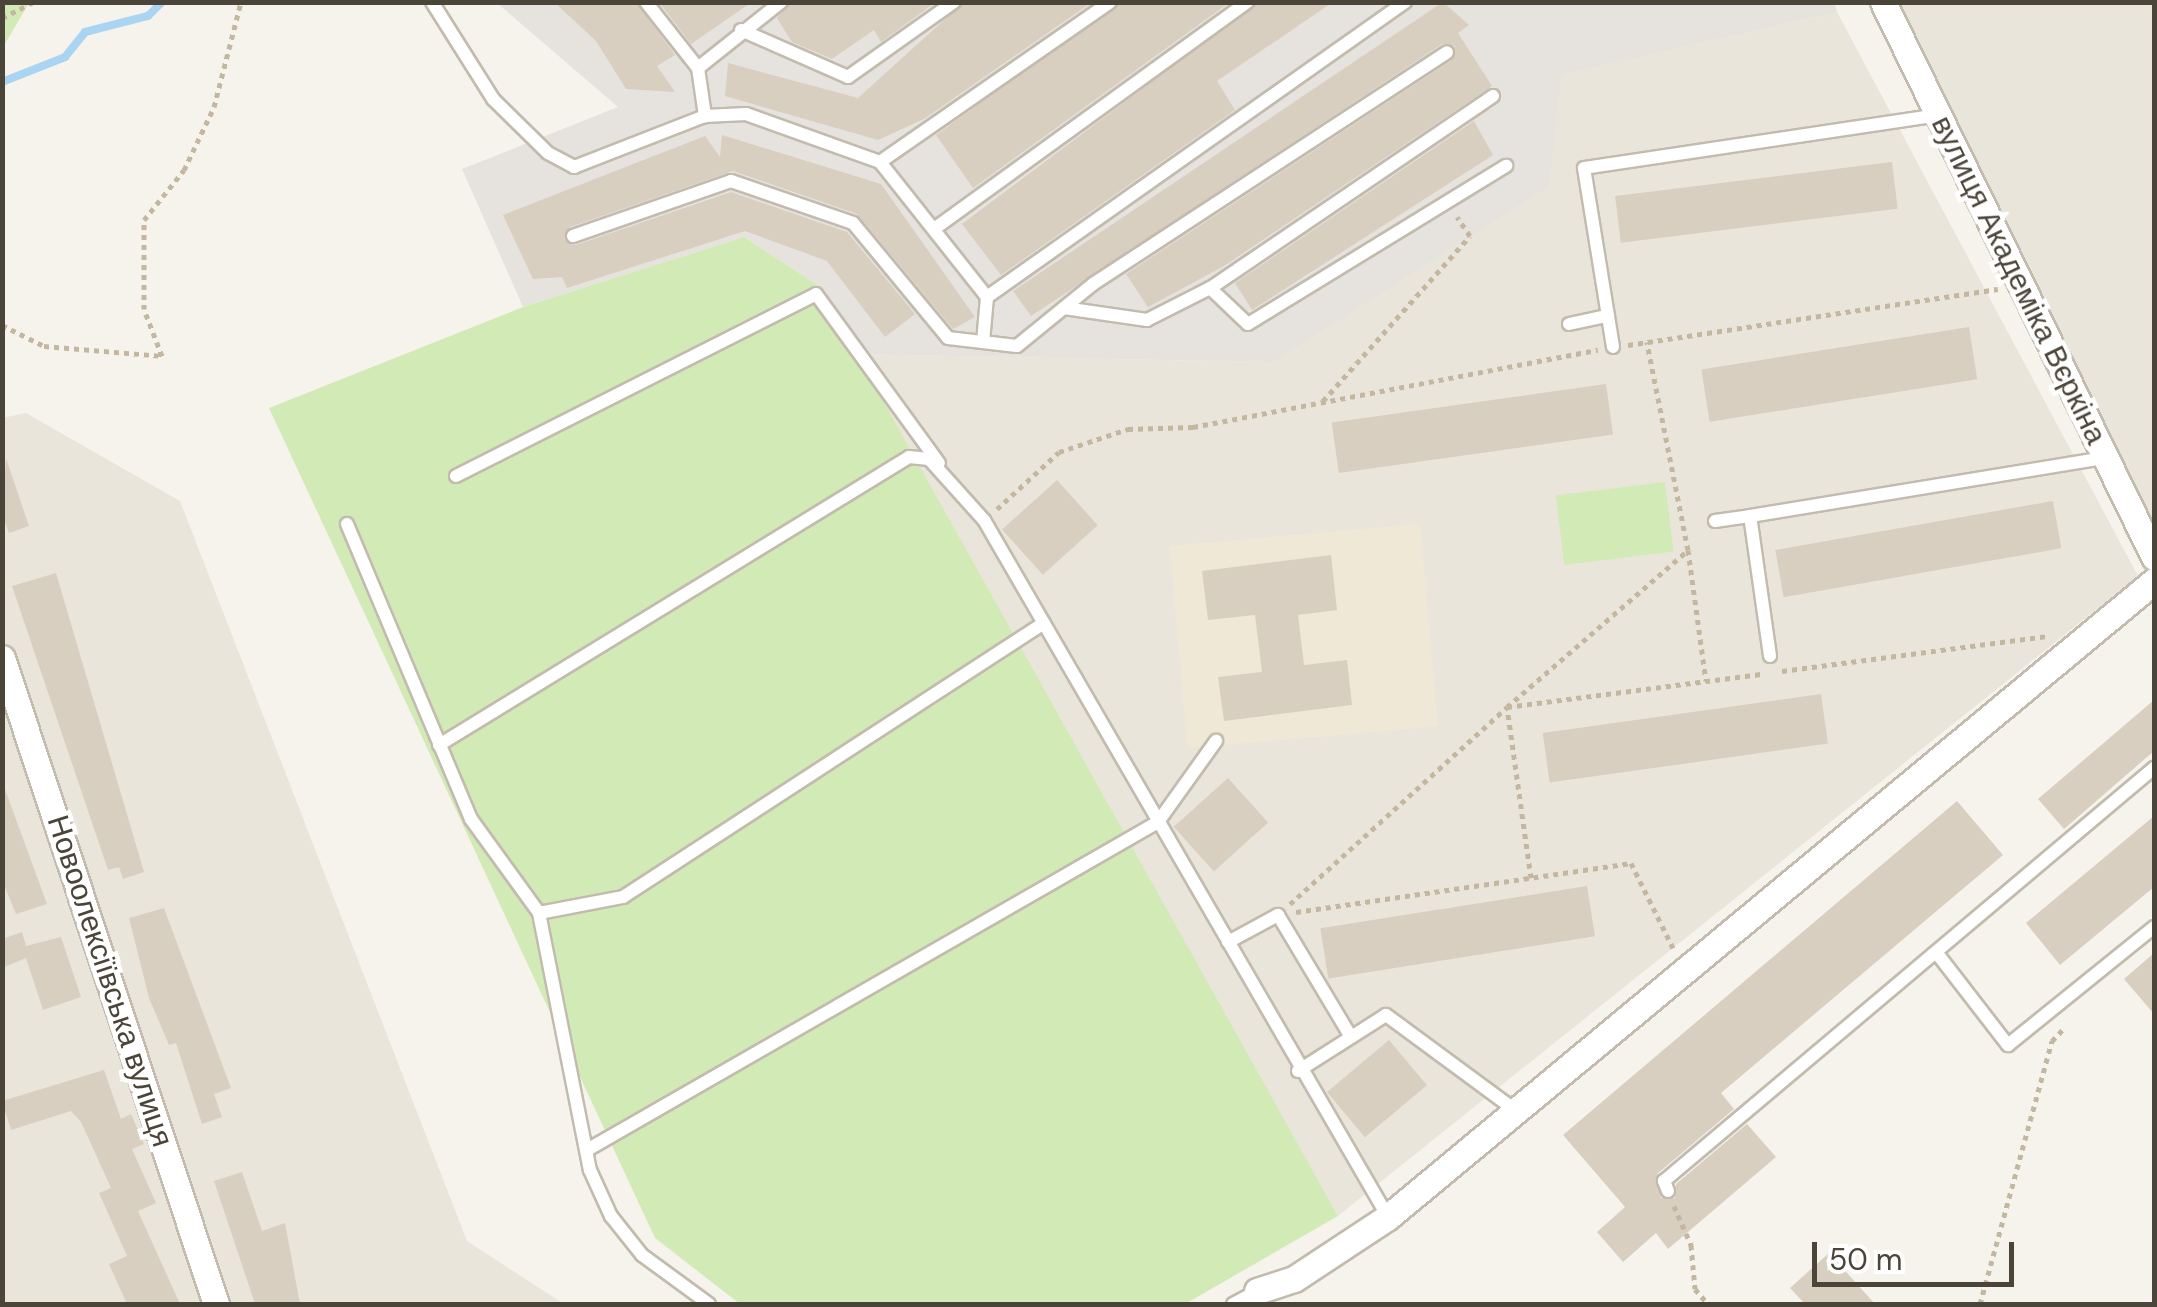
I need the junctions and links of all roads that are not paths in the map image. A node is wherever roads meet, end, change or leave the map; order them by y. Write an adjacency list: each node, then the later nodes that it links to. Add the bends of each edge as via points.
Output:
1 (432, 2): 14 (lane, via 493,99 574,166)
2 (646, 2): 11 (lane)
3 (781, 2): 9 (lane)
4 (954, 2): 9 (lane, via 848,77)
5 (1110, 2): 15 (lane)
6 (1248, 2): 17 (lane)
7 (1406, 2): 20 (lane)
8 (1884, 2): 13 (street, вулиця Академіка Вєркіна)
9 (741, 30): 11 (lane)
10 (1447, 52): 21 (lane)
11 (698, 68): 14 (lane)
12 (1493, 96): 19 (lane)
13 (1938, 114): 22 (lane, via 1584,168); 26 (street, вулиця Академіка Вєркіна)
14 (705, 116): 15 (lane, via 746,114)
15 (880, 162): 17 (lane)
16 (1506, 166): 19 (lane, via 1248,324)
17 (938, 226): 20 (lane)
18 (572, 236): 24 (lane, via 731,181 853,223 948,338)
19 (1210, 288): 21 (lane, via 1147,320)
20 (987, 296): 24 (lane)
21 (1064, 308): 24 (lane, via 1017,346)
22 (1608, 316): 23 (lane); 25 (lane)
23 (1568, 324)
24 (984, 342)
25 (1613, 347)
26 (2106, 458): 29 (lane); 32 (street, вулиця Академіка Вєркіна)
27 (946, 473): 28 (lane, via 816,294); 34 (lane, via 984,520); 38 (lane, via 909,457)
28 (456, 476)
29 (1750, 516): 30 (lane); 35 (lane)
30 (1715, 521)
31 (347, 524): 38 (lane)
32 (2154, 557)
33 (2154, 581): 47 (street)
34 (1044, 623): 40 (lane); 41 (lane, via 623,897)
35 (1770, 656)
36 (2, 658): 52 (street, Новоолексіївська вулиця)
37 (1216, 740): 40 (lane)
38 (438, 746): 41 (lane, via 471,819)
39 (2154, 768): 44 (lane)
40 (1158, 822): 43 (lane); 48 (lane)
41 (539, 914): 48 (lane)
42 (2154, 927): 44 (lane, via 2008,1045)
43 (1228, 942): 45 (lane, via 1278,915); 46 (lane)
44 (1936, 952): 49 (lane, via 1664,1181)
45 (1351, 1036): 46 (lane); 47 (lane, via 1386,1014)
46 (1298, 1071): 50 (lane)
47 (1516, 1111): 50 (street)
48 (586, 1150): 53 (lane, via 611,1216 642,1255)
49 (1668, 1191)
50 (1388, 1217): 51 (street, via 1294,1280)
51 (1257, 1291): 54 (lane)
52 (216, 1304)
53 (709, 1304)
54 (1233, 1304)

